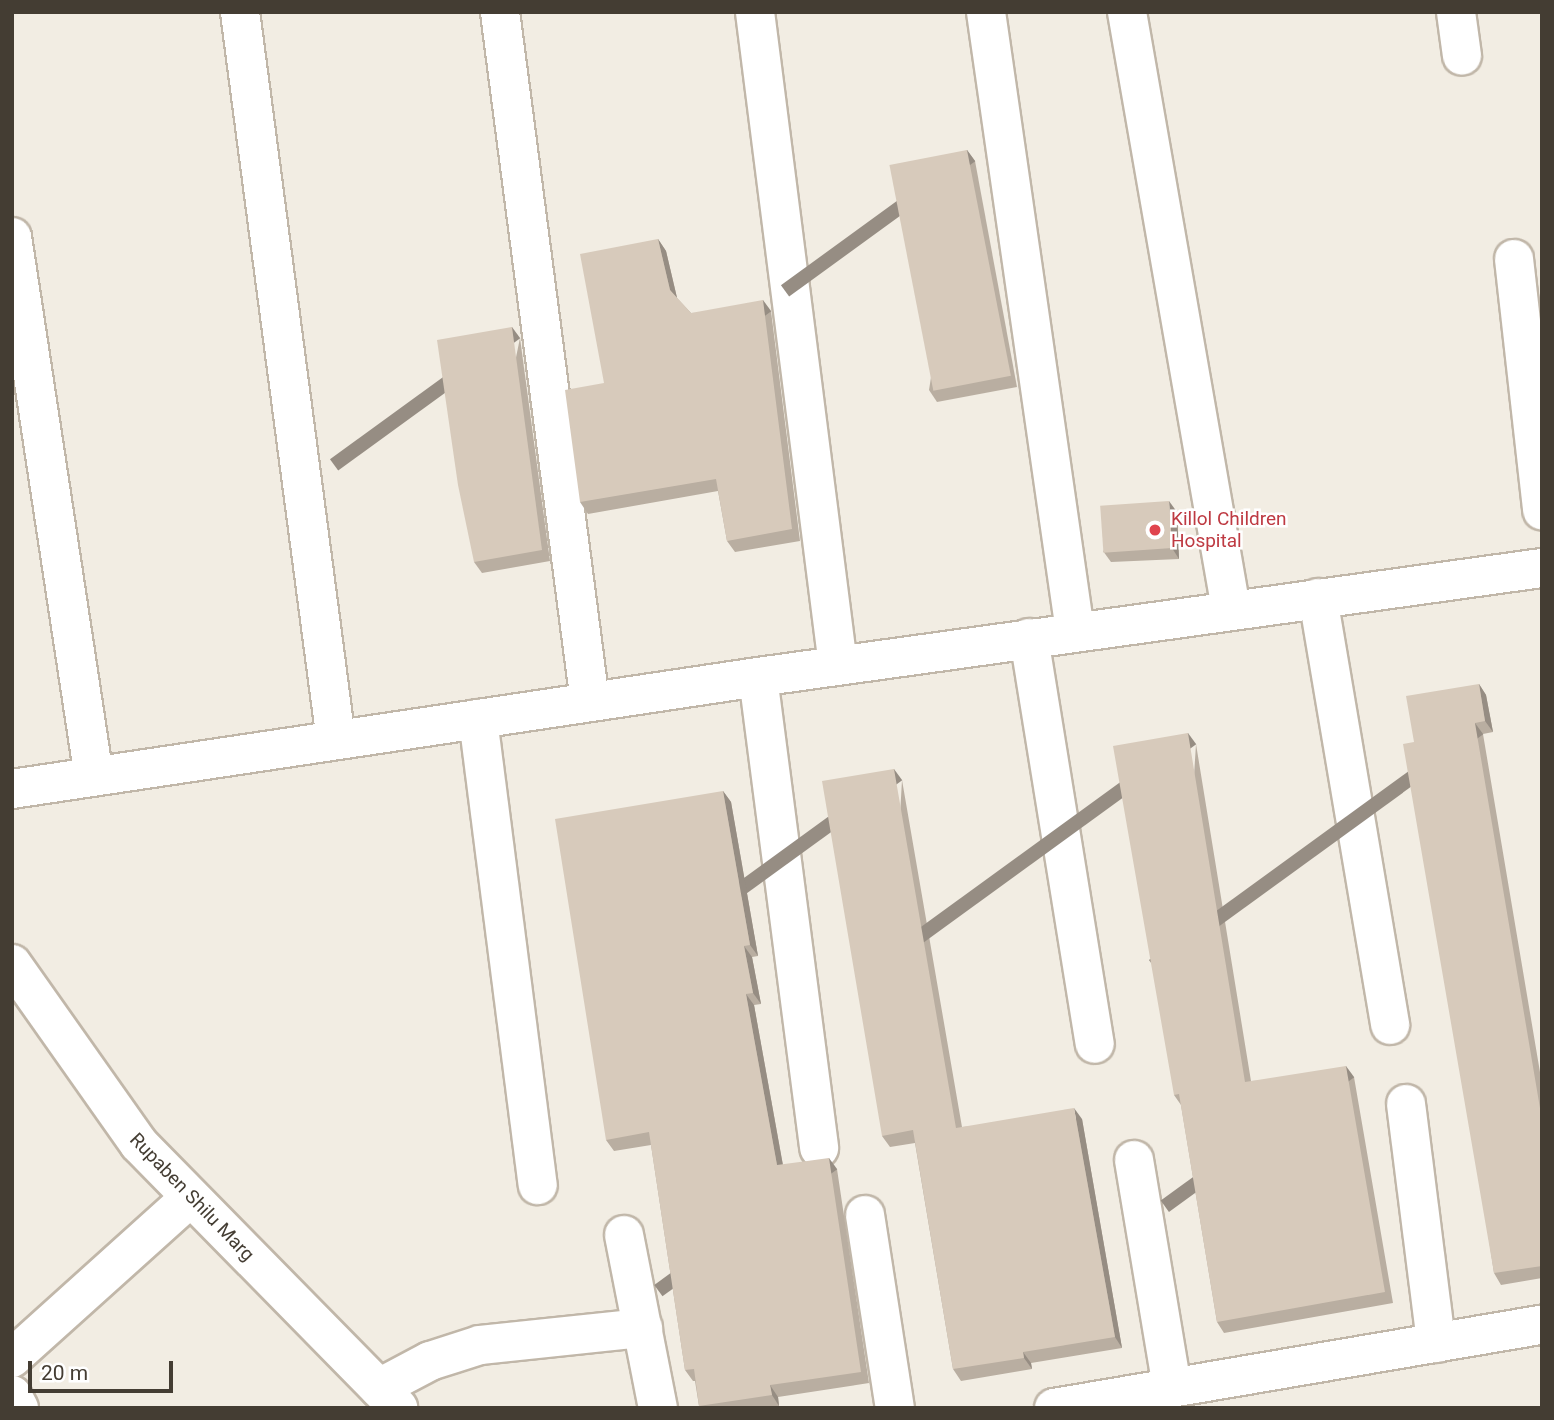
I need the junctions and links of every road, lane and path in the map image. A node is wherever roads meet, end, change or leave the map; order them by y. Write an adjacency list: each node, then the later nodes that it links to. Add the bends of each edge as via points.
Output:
1 (240, 12): 20 (street)
2 (500, 12): 18 (street)
3 (755, 12): 16 (street)
4 (986, 12): 14 (street)
5 (1128, 12): 13 (street)
6 (1456, 12): 7 (street)
7 (1462, 56)
8 (12, 237): 21 (street)
9 (1514, 259): 10 (street)
10 (1542, 510)
11 (1542, 568): 12 (street)
12 (1318, 598): 13 (street); 24 (street)
13 (1231, 609): 14 (street)
14 (1075, 631): 15 (street)
15 (1029, 638): 16 (street); 25 (street)
16 (838, 665): 17 (street)
17 (758, 677): 18 (street); 27 (street)
18 (590, 702): 19 (street)
19 (478, 719): 20 (street); 29 (street)
20 (336, 740): 21 (street)
21 (94, 777): 22 (street)
22 (12, 789)
23 (12, 964): 30 (street, Rupaben Shilu Marg, via 138,1144)
24 (1390, 1025)
25 (1095, 1044)
26 (1406, 1104): 35 (street)
27 (819, 1148)
28 (1135, 1160): 37 (street)
29 (538, 1185)
30 (190, 1198): 36 (street); 39 (street, Rupaben Shilu Marg)
31 (865, 1215): 43 (street)
32 (624, 1235): 34 (street)
33 (1542, 1325): 35 (street)
34 (643, 1328): 39 (street, via 480,1345 430,1361); 42 (street)
35 (1436, 1343): 37 (street)
36 (12, 1358)
37 (1172, 1388): 40 (street)
38 (12, 1395): 41 (street)
39 (388, 1398)
40 (1079, 1406)
41 (19, 1408)
42 (657, 1408)
43 (895, 1408)

